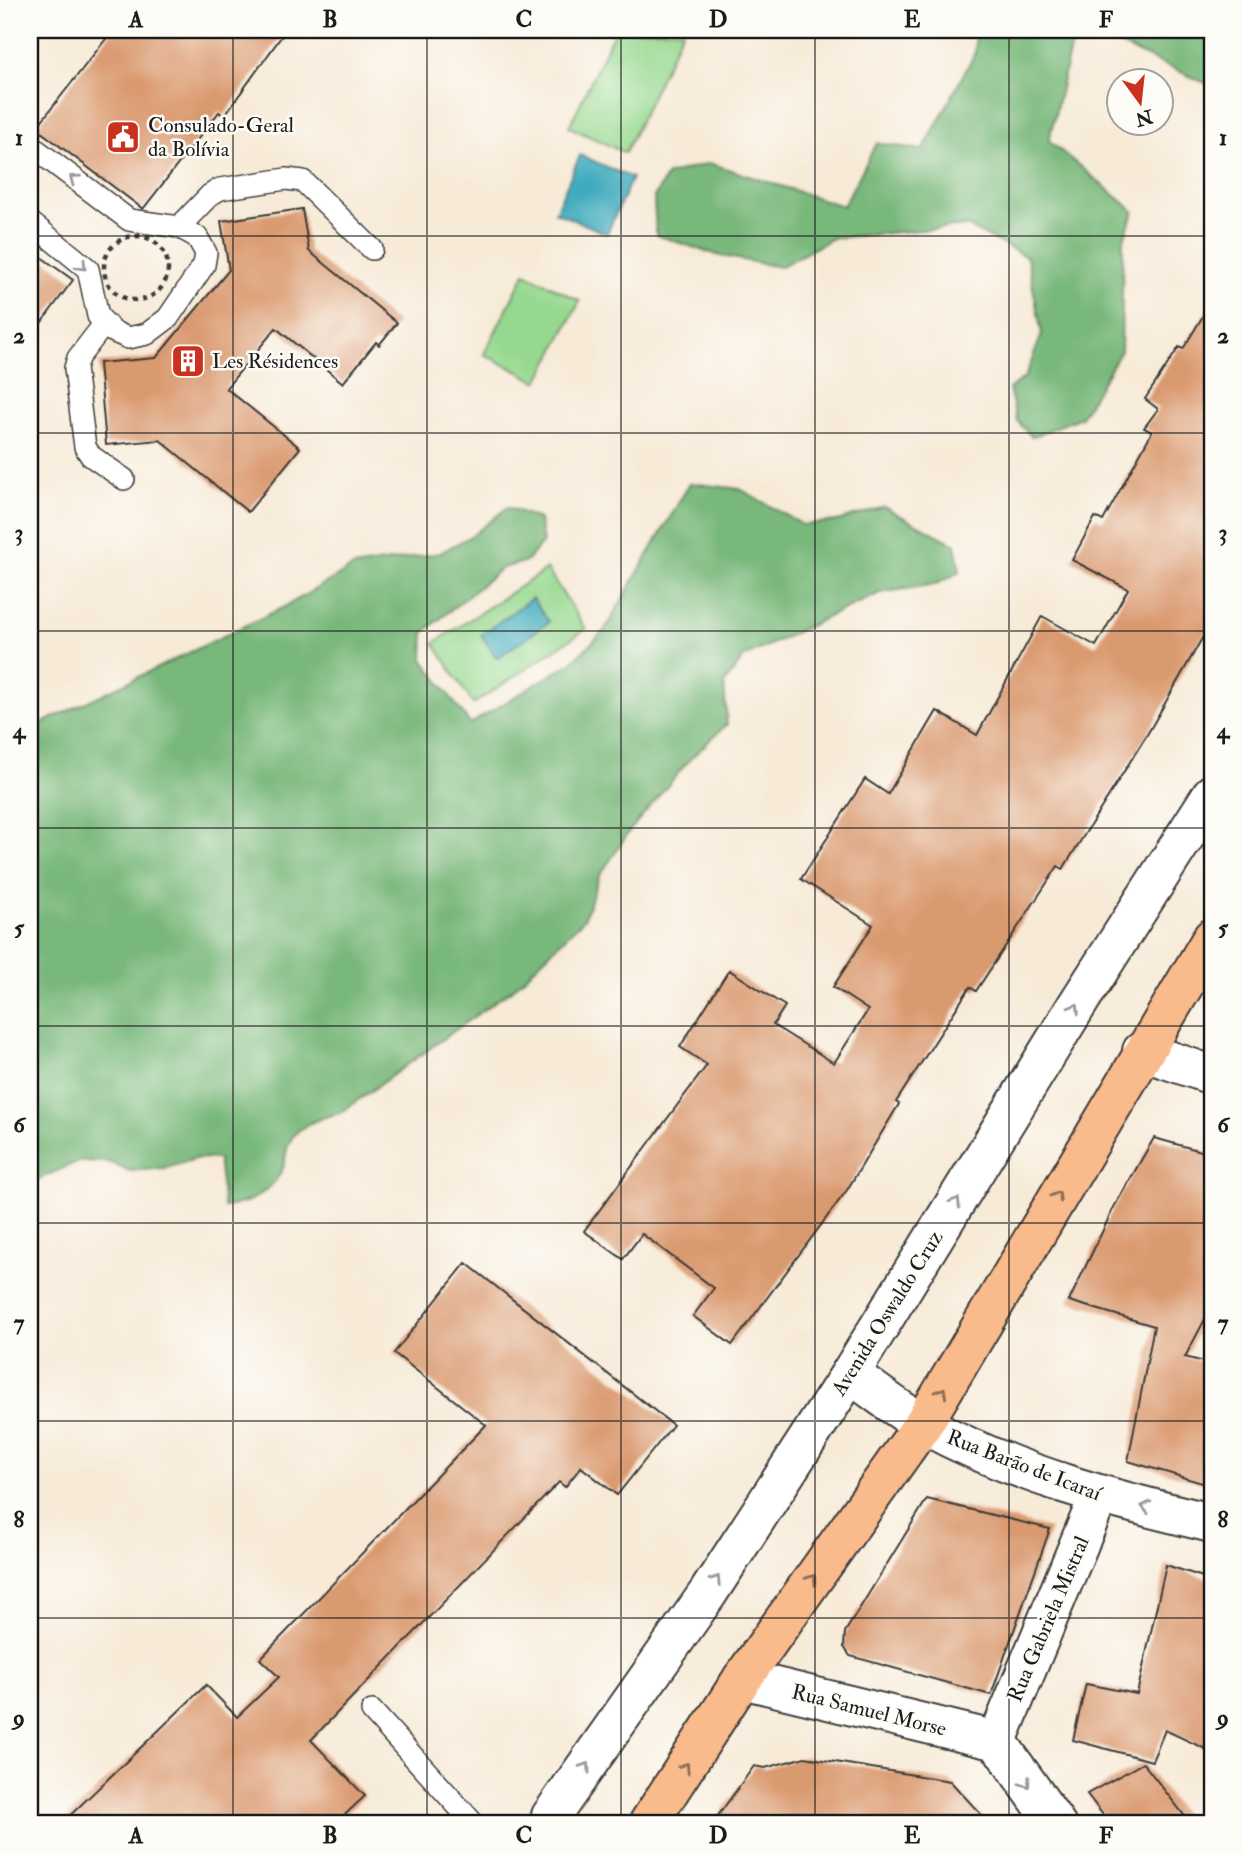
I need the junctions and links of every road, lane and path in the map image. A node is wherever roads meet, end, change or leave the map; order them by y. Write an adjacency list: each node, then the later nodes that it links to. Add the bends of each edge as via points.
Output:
1 (30, 145): 3 (lane, one-way to 1, via 129,220)
2 (30, 222): 6 (lane, one-way to 6, via 88,269 98,316)
3 (179, 227): 5 (lane, via 220,189 286,179 303,181); 6 (lane, via 197,237 206,253 204,265 168,318 147,334 128,338)
4 (162, 248): 4 (path, via 144,237 123,238 108,252 104,274 114,292 134,300 154,295 167,278)
5 (372, 249)
6 (105, 323): 7 (lane, via 75,368 85,447)
7 (124, 479)
8 (1212, 794): 12 (street, Avenida Oswaldo Cruz, one-way to 8)
9 (1212, 938): 10 (main road)
10 (1142, 1051): 11 (street); 13 (main road, one-way to 10)
11 (1212, 1075)
12 (850, 1374): 13 (street, Rua Barão de Icaraí); 19 (street, Avenida Oswaldo Cruz, one-way to 12, via 708,1592)
13 (923, 1424): 14 (street, Rua Barão de Icaraí, via 967,1447); 16 (main road, one-way to 13)
14 (1099, 1496): 15 (street, Rua Barão de Icaraí, one-way to 14); 18 (street, Rua Gabriela Mistral)
15 (1212, 1523)
16 (743, 1679): 18 (street, Rua Samuel Morse); 21 (main road, one-way to 16)
17 (372, 1711): 20 (lane)
18 (996, 1741): 22 (street, one-way to 22)
19 (546, 1821)
20 (474, 1824)
21 (648, 1824)
22 (1056, 1824)

